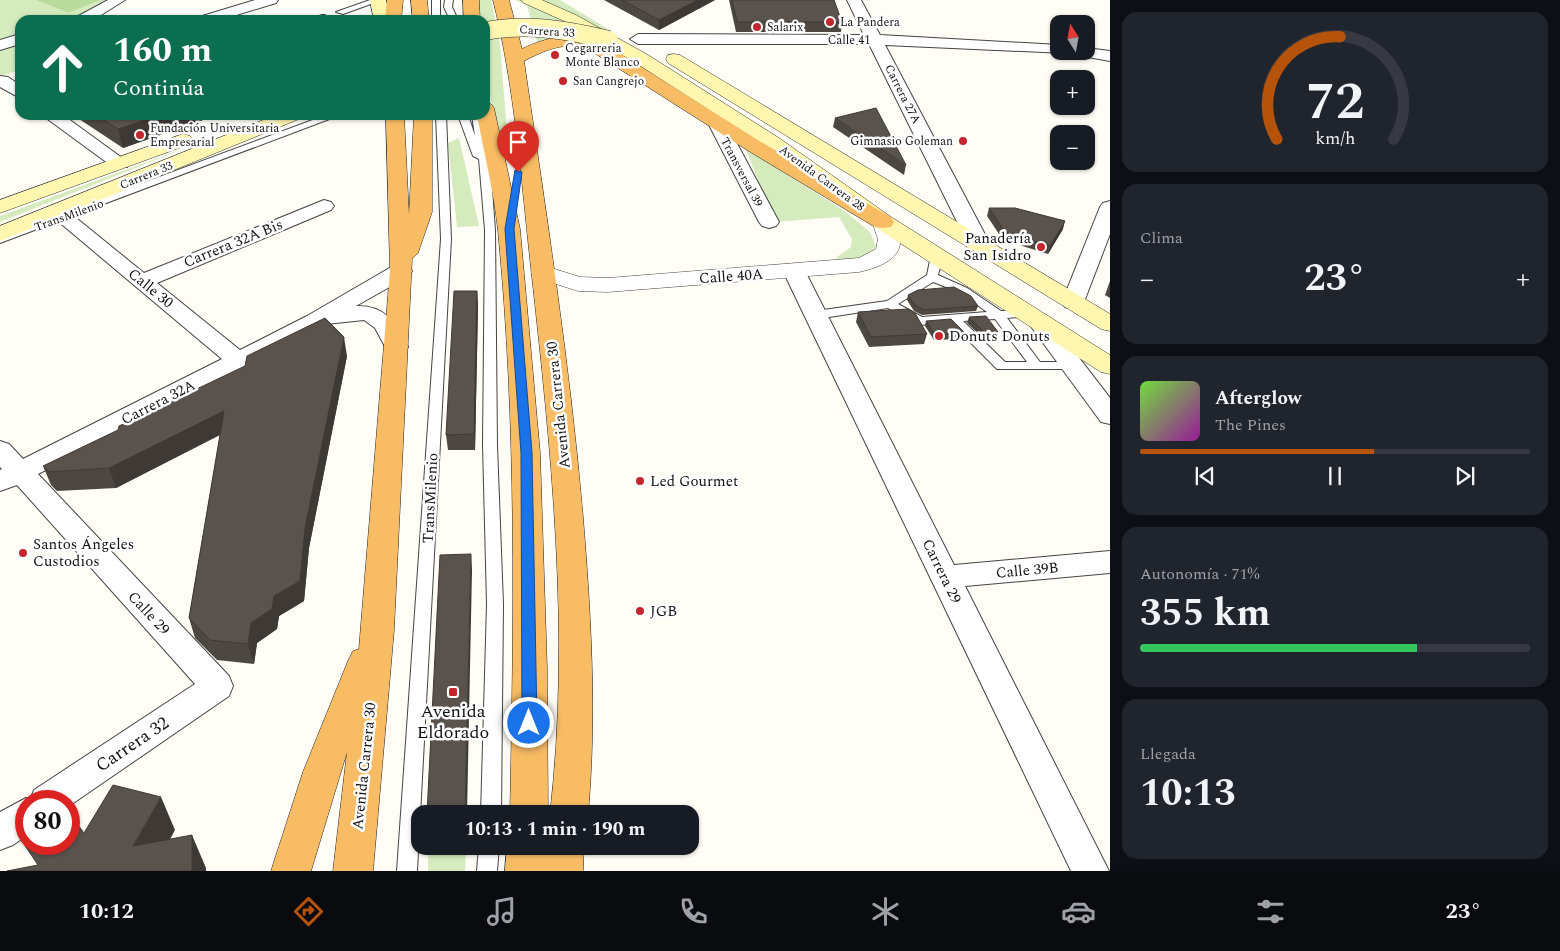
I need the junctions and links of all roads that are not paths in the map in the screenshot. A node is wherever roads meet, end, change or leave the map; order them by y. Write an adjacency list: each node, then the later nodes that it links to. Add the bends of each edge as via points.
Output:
1 (118, 0): 15 (street)
2 (271, 0): 16 (street)
3 (352, 0): 13 (lane)
4 (378, 0): 13 (lane); 18 (main road)
5 (395, 0): 19 (highway)
6 (419, 0): 20 (highway)
7 (436, 0): 21 (lane)
8 (448, 0): 22 (lane)
9 (471, 0): 23 (highway)
10 (502, 0): 33 (highway, Avenida Carrera 30)
11 (529, 0): 27 (main road, Avenida Carrera 28, bridge)
12 (854, 0): 28 (street, Carrera 27A)
13 (351, 9): 14 (lane); 17 (lane)
14 (340, 12)
15 (102, 15)
16 (221, 15)
17 (351, 15)
18 (381, 15)
19 (394, 15)
20 (420, 15)
21 (436, 15)
22 (452, 15)
23 (472, 15)
24 (490, 31): 27 (main road, Carrera 33, bridge, via 568,30)
25 (631, 34): 28 (street, Calle 41); 60 (main road, Avenida Carrera 28)
26 (15, 40): 29 (street)
27 (609, 40): 56 (main road, Avenida Carrera 28, via 772,142)
28 (876, 40): 30 (street, Calle 41); 60 (street, Carrera 27A)
29 (0, 45)
30 (1050, 49)
31 (1095, 54): 32 (street)
32 (1110, 56)
33 (515, 59): 47 (highway, via 548,42 587,42); 48 (highway, Avenida Carrera 30)
34 (15, 77): 35 (street)
35 (1, 81): 36 (street)
36 (15, 90)
37 (58, 120): 49 (street)
38 (239, 120): 49 (main road, Carrera 33)
39 (280, 120): 58 (main road, Carrera 33)
40 (322, 120): 54 (lane, TransMilenio)
41 (395, 120): 62 (highway, Avenida Carrera 30)
42 (423, 120): 62 (highway, Avenida Carrera 30, via 420,212)
43 (439, 120): 97 (lane, TransMilenio, via 446,239)
44 (465, 120): 50 (lane)
45 (478, 120): 50 (lane)
46 (487, 120): 57 (highway)
47 (716, 121): 55 (street, Transversal 39); 56 (highway)
48 (523, 134): 57 (highway); 64 (highway, Avenida Carrera 30)
49 (120, 163): 52 (main road, Carrera 33)
50 (486, 175): 87 (lane, via 490,230 490,445 496,604)
51 (324, 206): 65 (street, Carrera 32A Bis)
52 (0, 207)
53 (1110, 207): 66 (street)
54 (64, 217): 59 (lane, TransMilenio); 65 (street, Calle 30)
55 (769, 222)
56 (883, 222): 61 (main road, Avenida Carrera 28); 63 (street, Calle 40A, via 890,239 885,254 876,261)
57 (509, 229): 88 (highway, via 526,453)
58 (0, 234)
59 (0, 240)
60 (978, 242): 66 (main road, Avenida Carrera 28)
61 (934, 267): 67 (lane); 69 (lane); 70 (main road, Avenida Carrera 28)
62 (401, 271): 72 (street, Carrera 32A); 74 (highway, Avenida Carrera 30)
63 (794, 271): 64 (street, Calle 40A, via 590,285); 68 (street, Carrera 29)
64 (542, 272): 89 (highway, Avenida Carrera 30, via 559,403 574,592 576,709)
65 (143, 281): 75 (street, Calle 30)
66 (1073, 302): 73 (main road, Avenida Carrera 28)
67 (890, 304): 68 (lane); 71 (lane, via 920,321)
68 (816, 315): 83 (street, Carrera 29)
69 (998, 315): 70 (lane); 71 (lane); 76 (lane)
70 (1033, 317): 77 (street); 78 (main road, Avenida Carrera 28)
71 (953, 318): 76 (lane, via 1002,366)
72 (315, 321): 74 (street, Carrera 32A, via 346,314 376,316 388,326); 75 (street, Carrera 32A)
73 (1110, 324)
74 (396, 347): 84 (highway, Avenida Carrera 30)
75 (238, 360): 81 (street, Carrera 32A)
76 (1036, 366): 77 (lane)
77 (1073, 366): 79 (street)
78 (1110, 366)
79 (1110, 416)
80 (0, 450): 81 (street, Calle 29)
81 (10, 477): 85 (street, Calle 29)
82 (1110, 562): 83 (street, Calle 39B)
83 (945, 577): 101 (street, Carrera 29)
84 (378, 630): 95 (highway, via 321,772); 96 (highway, Avenida Carrera 30)
85 (217, 686): 86 (street, Carrera 32)
86 (63, 790)
87 (491, 805)
88 (529, 805)
89 (570, 805)
90 (15, 823): 91 (street)
91 (0, 833)
92 (488, 855): 98 (lane)
93 (527, 855): 99 (highway)
94 (564, 855): 100 (highway)
95 (291, 871)
96 (353, 871)
97 (407, 871)
98 (487, 871)
99 (526, 871)
100 (562, 871)
101 (1090, 871)

